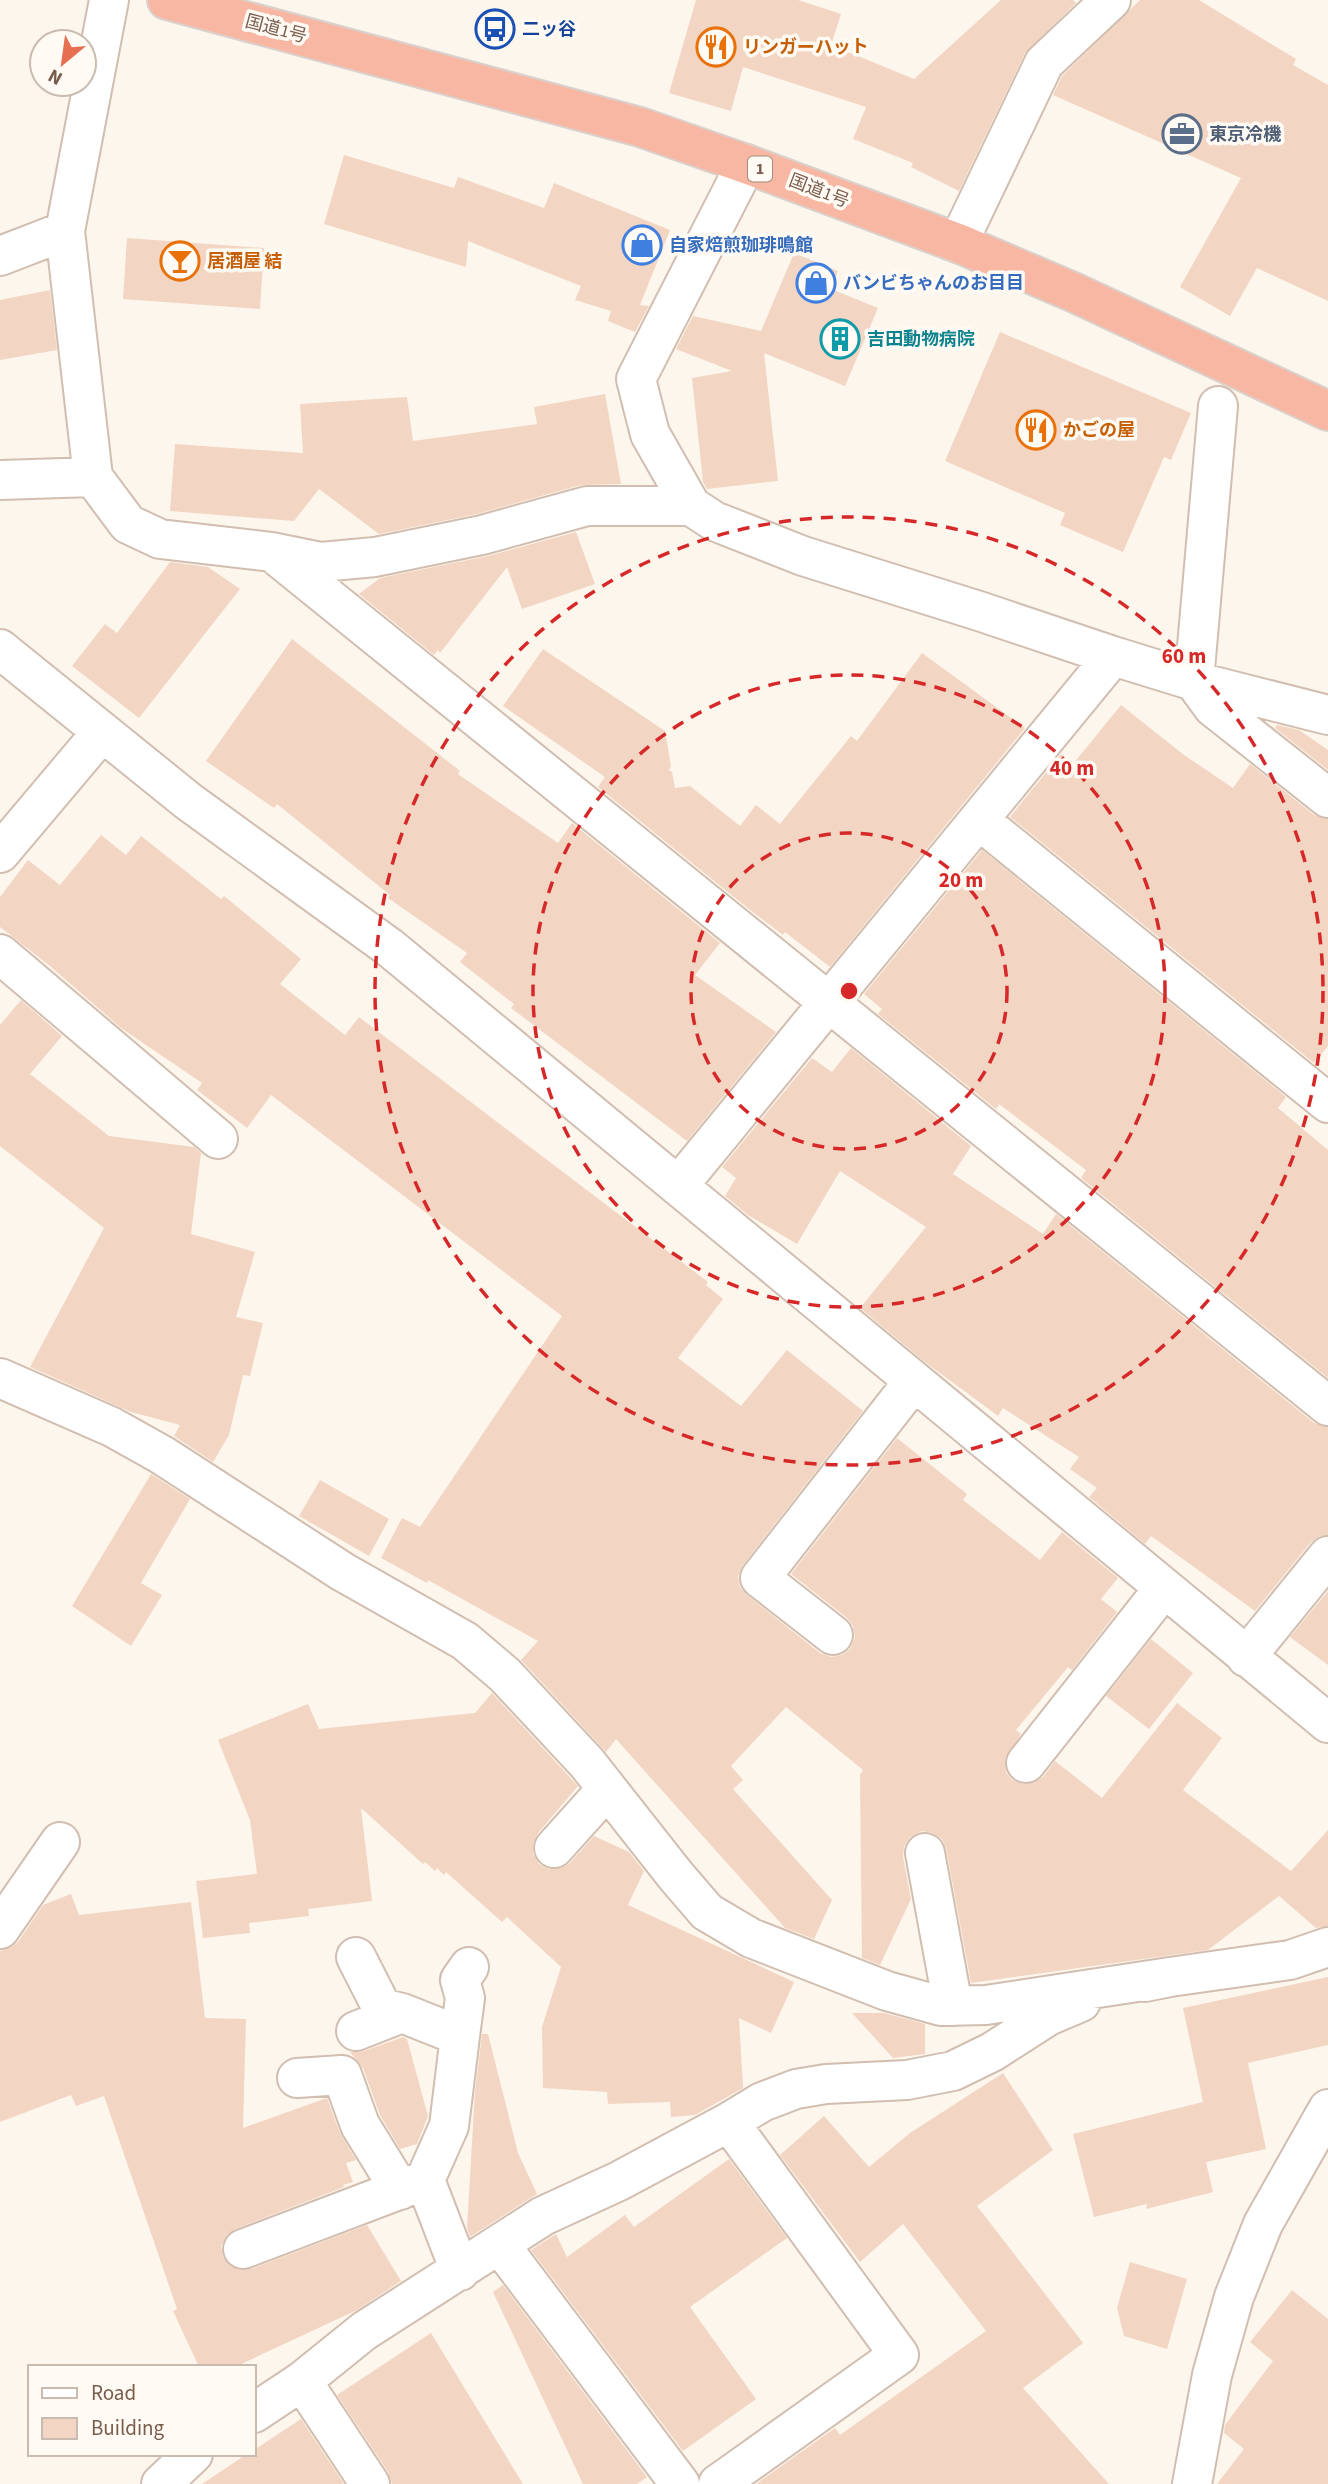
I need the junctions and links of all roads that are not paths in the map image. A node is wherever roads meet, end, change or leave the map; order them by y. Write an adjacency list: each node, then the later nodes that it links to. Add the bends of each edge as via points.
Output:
1 (109, 0): 6 (street)
2 (167, 0): 4 (highway, 国道1号 / 1)
3 (1111, 0): 7 (street, via 1044,63)
4 (223, 7): 5 (highway, 国道1号 / 1, via 640,127)
5 (746, 164): 7 (highway, 国道1号 / 1); 13 (street, via 636,379 650,434)
6 (65, 231): 8 (street); 11 (street)
7 (958, 243): 10 (highway, 国道1号 / 1)
8 (0, 256)
9 (1218, 406): 17 (street)
10 (1328, 411)
11 (93, 477): 12 (street); 14 (street, via 128,524 160,540)
12 (0, 480)
13 (691, 506): 14 (street, via 587,506 482,535 375,557 321,562); 16 (street, via 714,521 803,556)
14 (272, 552): 24 (street)
15 (0, 649): 19 (street)
16 (1113, 656): 17 (street); 21 (street)
17 (1194, 681): 18 (street); 20 (street, via 1213,707)
18 (1328, 715)
19 (102, 732): 22 (street); 27 (street, via 188,801 389,947)
20 (1328, 798)
21 (979, 820): 24 (street); 25 (street)
22 (0, 853)
23 (0, 954): 26 (street)
24 (828, 1002): 27 (street); 30 (street)
25 (1328, 1102)
26 (218, 1139)
27 (678, 1186): 29 (street)
28 (0, 1378): 37 (street, via 112,1427 162,1455 343,1572 465,1641 505,1675)
29 (914, 1381): 32 (street); 33 (street, via 760,1578)
30 (1328, 1406)
31 (1328, 1556): 34 (street)
32 (1164, 1588): 34 (street); 36 (street)
33 (833, 1636)
34 (1246, 1657): 35 (street)
35 (1328, 1723)
36 (1026, 1763)
37 (607, 1789): 39 (street); 46 (street, via 707,1912 751,1938 887,1991)
38 (60, 1842): 41 (street)
39 (554, 1848)
40 (925, 1853): 46 (street)
41 (0, 1929)
42 (1328, 1947): 45 (street, via 1290,1960)
43 (356, 1957): 47 (street, via 382,2008)
44 (469, 1967): 49 (street, via 460,1980 465,1998)
45 (1170, 1977): 46 (street); 52 (street, via 1103,1992 1048,2016 953,2071 907,2080 796,2089)
46 (953, 2006)
47 (402, 2013): 48 (street); 49 (street)
48 (356, 2031)
49 (460, 2036): 53 (street, via 449,2126)
50 (297, 2078): 53 (street, via 342,2075 360,2125)
51 (1325, 2121): 64 (street, via 1263,2224 1234,2297 1212,2375)
52 (729, 2122): 54 (street, via 543,2216); 63 (street, via 899,2355)
53 (413, 2185): 55 (street); 56 (street)
54 (500, 2245): 56 (street); 62 (street)
55 (243, 2249)
56 (460, 2271): 57 (street, via 364,2331)
57 (302, 2381): 58 (street); 61 (street)
58 (256, 2412)
59 (192, 2456): 60 (street)
60 (161, 2484)
61 (370, 2484)
62 (680, 2484)
63 (718, 2484)
64 (1192, 2484)

